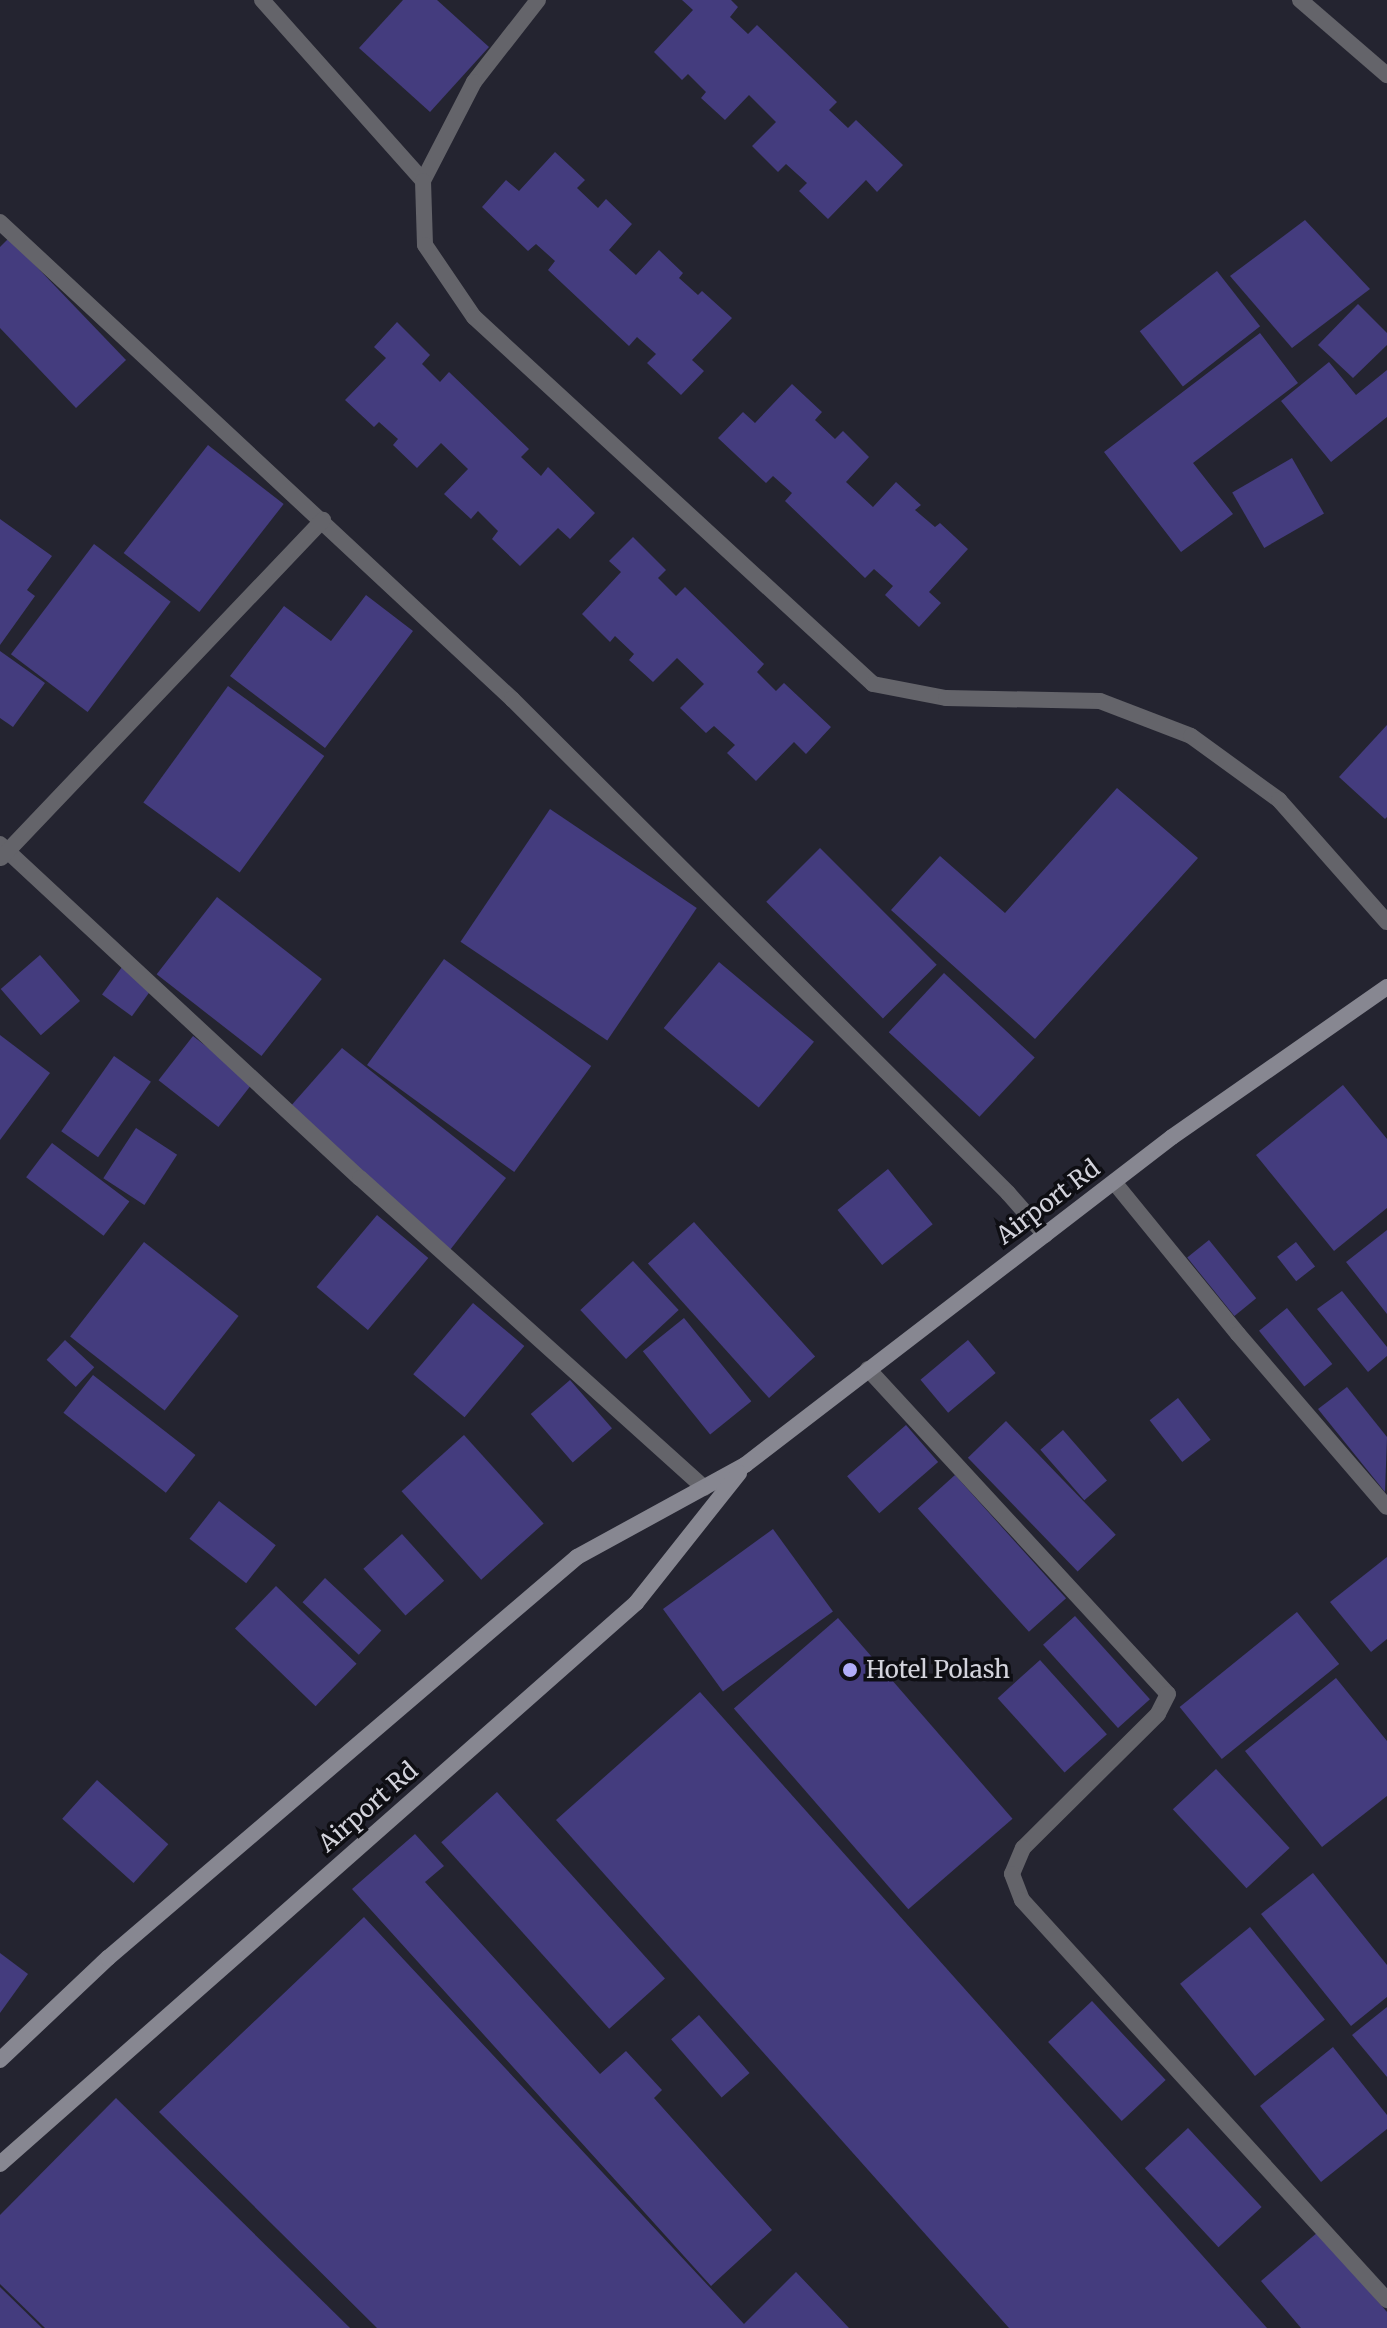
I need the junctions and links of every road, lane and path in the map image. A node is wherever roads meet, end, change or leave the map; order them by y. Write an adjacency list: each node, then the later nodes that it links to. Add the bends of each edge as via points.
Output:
1 (262, 0): 5 (street)
2 (538, 0): 5 (street, via 474,82)
3 (1309, 3): 4 (street)
4 (1387, 75)
5 (423, 181): 9 (street, via 425,245 474,317 873,684 946,698 1100,701 1191,736 1279,800)
6 (0, 222): 7 (street)
7 (323, 520): 8 (street); 12 (street, via 512,699)
8 (3, 851): 15 (street)
9 (1387, 922)
10 (1387, 987): 11 (main road, Airport Rd)
11 (1114, 1182): 12 (main road, Airport Rd); 16 (street)
12 (1045, 1235): 13 (main road, Airport Rd)
13 (868, 1369): 14 (main road, Airport Rd); 19 (street, via 1168,1694 1158,1714 1023,1848 1012,1874 1022,1900)
14 (745, 1465): 15 (main road, Airport Rd); 18 (main road, Airport Rd, via 636,1603)
15 (704, 1488): 17 (main road, Airport Rd, via 577,1557 120,1948)
16 (1387, 1507)
17 (0, 2060)
18 (0, 2164)
19 (1387, 2300)

